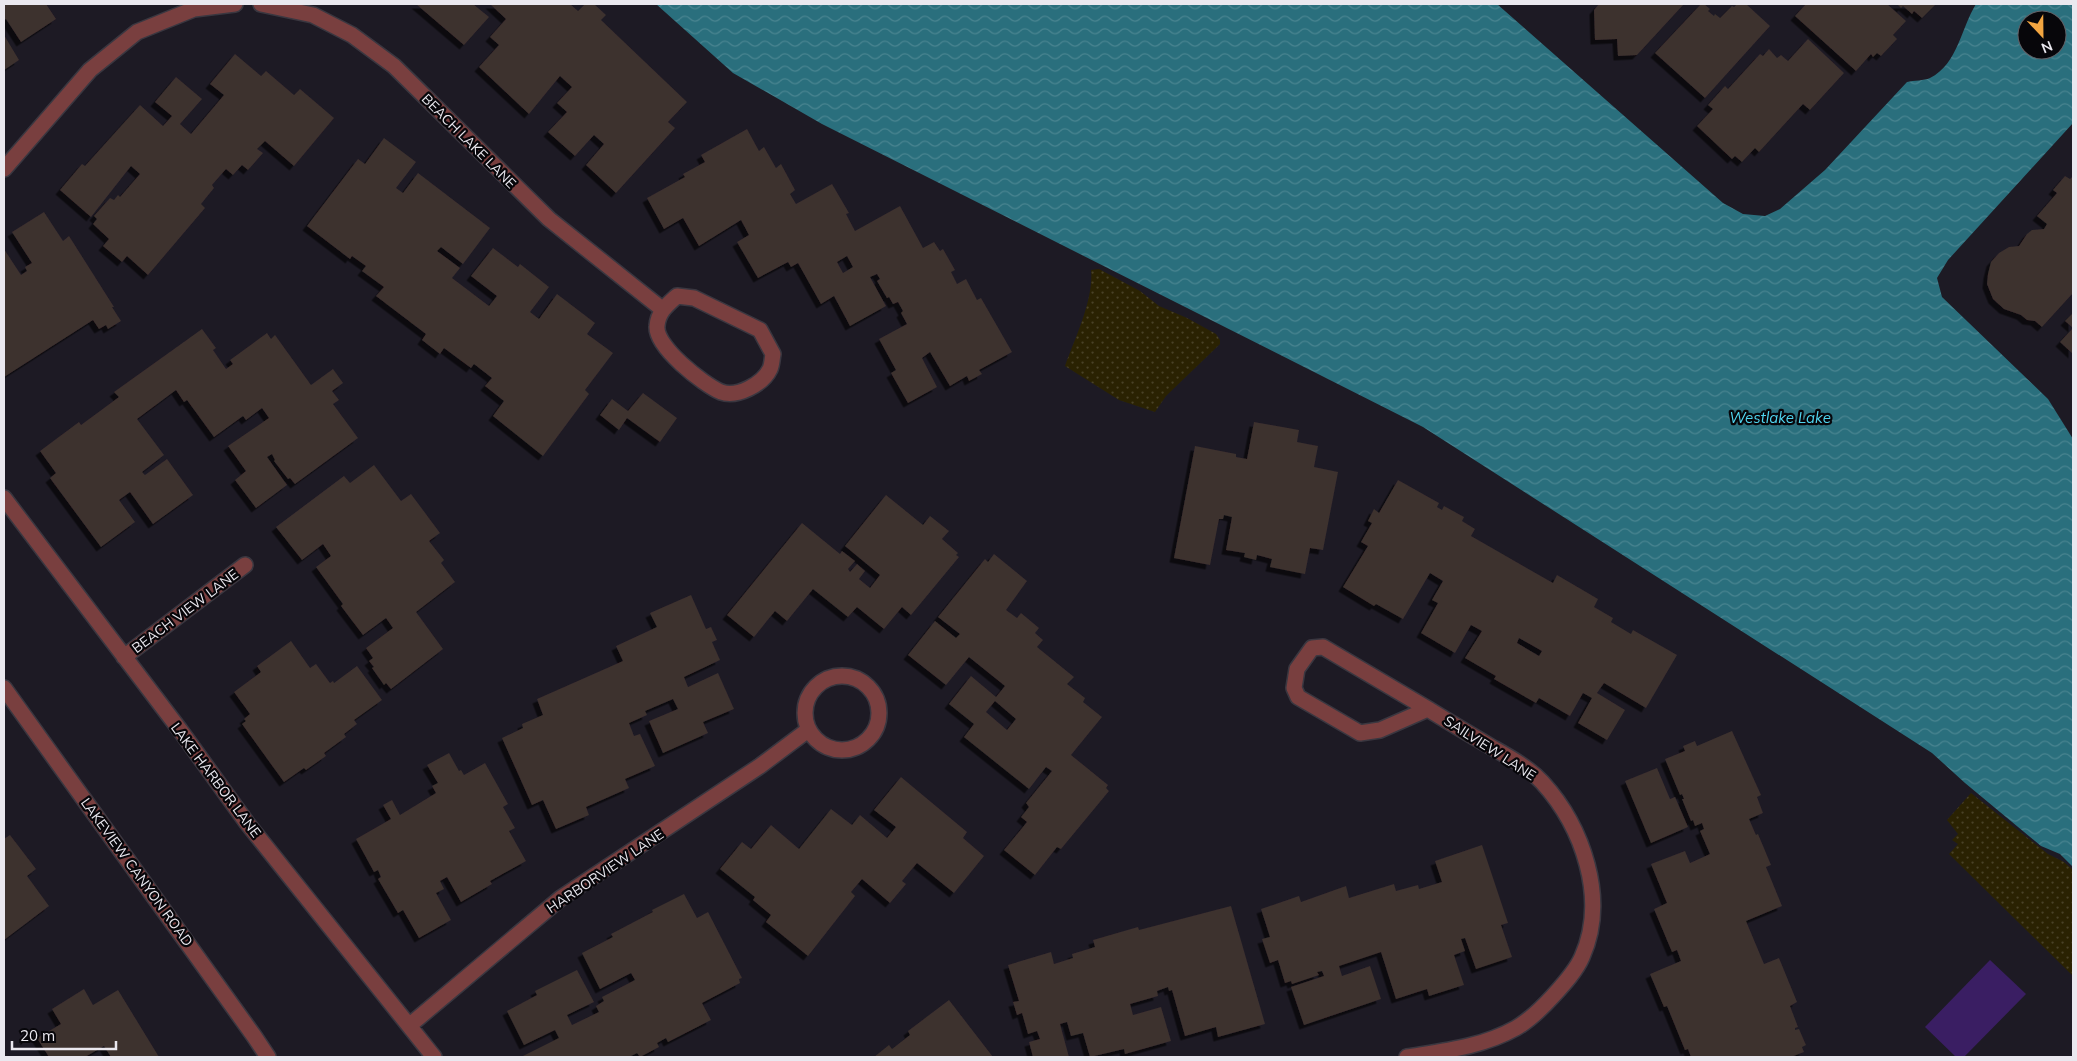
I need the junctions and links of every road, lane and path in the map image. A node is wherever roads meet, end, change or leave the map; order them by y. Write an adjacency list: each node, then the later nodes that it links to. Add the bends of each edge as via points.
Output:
1 (235, 4): 3 (street, via 194,9 137,32 90,70)
2 (261, 4): 4 (street, BEACH LAKE LANE, via 313,16 352,35 394,66 549,219)
3 (4, 169)
4 (662, 309): 4 (street, via 657,326 659,339 687,370 722,393 738,393 756,385 769,370 773,354 760,330 694,298 677,296)
5 (4, 498): 7 (street, LAKE HARBOR LANE)
6 (245, 564): 7 (street, BEACH VIEW LANE)
7 (124, 656): 11 (street, LAKE HARBOR LANE, via 247,823)
8 (4, 688): 12 (street, LAKEVIEW CANYON ROAD)
9 (1428, 709): 9 (street, SAILVIEW LANE, via 1323,647 1312,648 1297,670 1294,688 1298,697 1360,733 1380,730); 14 (street, SAILVIEW LANE, via 1515,761 1541,781 1561,806 1581,842 1592,883 1592,921 1582,957 1561,988 1516,1028 1480,1044)
10 (808, 730): 10 (street, via 825,747 849,750 860,745 876,728 878,704 873,693 854,678 842,676 824,681 810,694 805,705); 11 (street, HARBORVIEW LANE, via 760,766 561,898)
11 (410, 1025): 13 (street, LAKE HARBOR LANE)
12 (268, 1057)
13 (434, 1057)
14 (1407, 1057)

